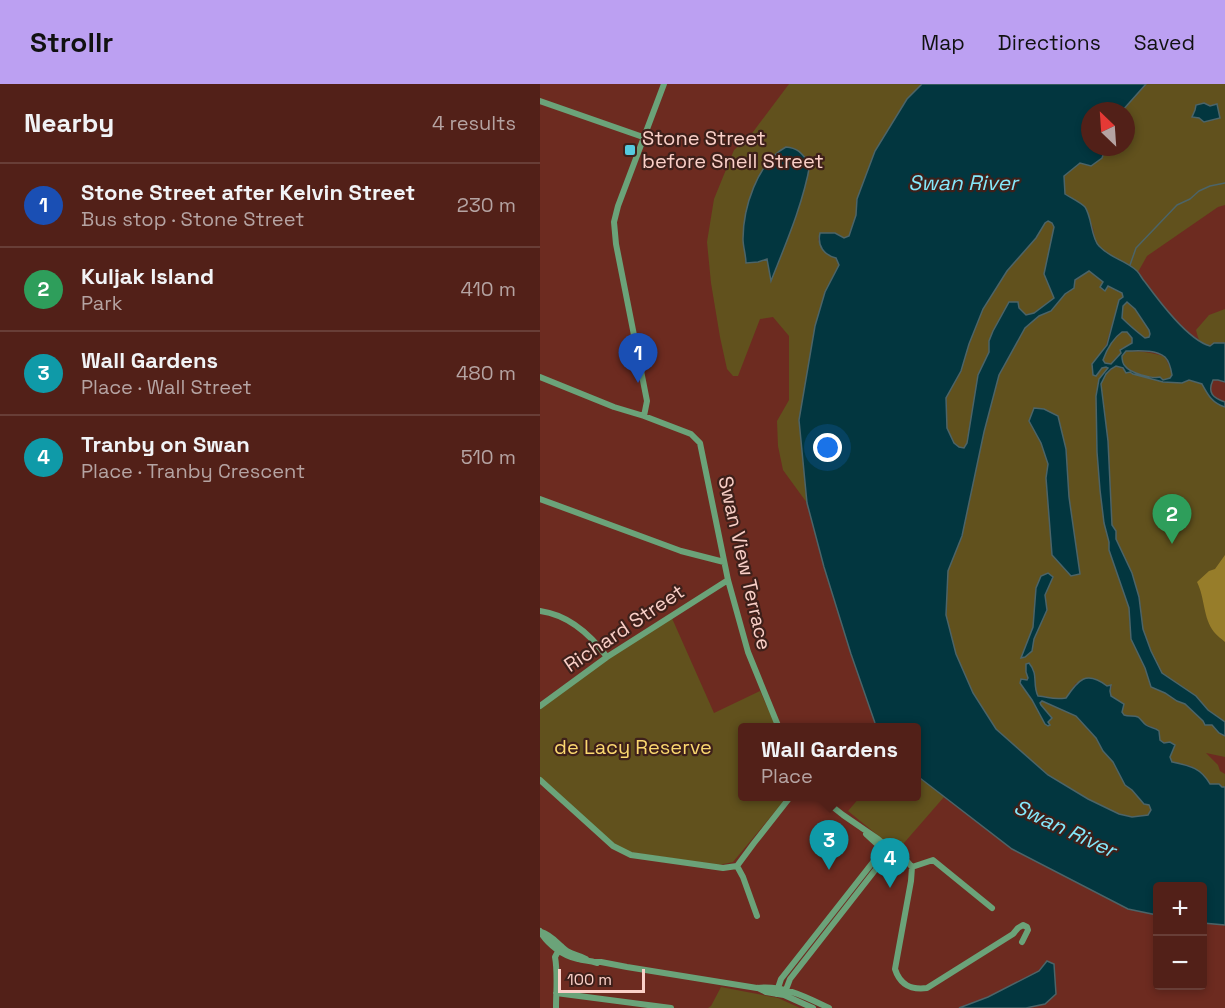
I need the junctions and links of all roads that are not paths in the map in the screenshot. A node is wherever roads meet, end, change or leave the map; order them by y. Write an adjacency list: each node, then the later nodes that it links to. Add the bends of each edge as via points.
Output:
1 (664, 84): 3 (street)
2 (540, 101): 3 (street)
3 (643, 137): 5 (street, via 614,222 647,401)
4 (540, 377): 5 (street)
5 (644, 416): 7 (street, Swan View Terrace, via 691,434 702,447)
6 (540, 500): 7 (street)
7 (724, 562): 8 (street, Swan View Terrace)
8 (728, 580): 10 (street, Richard Street); 12 (street, Swan View Terrace, via 747,652)
9 (540, 611): 10 (street, via 574,623)
10 (607, 657): 11 (street, Richard Street)
11 (540, 706)
12 (777, 723)
13 (540, 780): 18 (street, via 613,846 632,855 723,868)
14 (788, 801): 18 (street)
15 (826, 801): 16 (street)
16 (865, 831): 17 (street, via 878,838); 20 (street, via 879,848)
17 (887, 852): 19 (street, via 905,859); 20 (street)
18 (737, 866): 22 (street)
19 (912, 867): 21 (street, via 933,860); 24 (street, via 895,969 904,984 927,988 1023,925 1028,930)
20 (864, 880): 26 (street)
21 (992, 908)
22 (757, 916)
23 (541, 932): 25 (street)
24 (1022, 942)
25 (562, 950): 27 (street, via 595,962); 29 (street, via 555,957)
26 (805, 955): 27 (street, via 781,979); 28 (street)
27 (776, 991): 28 (street)
28 (785, 992): 33 (street); 34 (street)
29 (556, 993): 30 (street); 31 (street)
30 (618, 1004): 32 (street)
31 (556, 1008)
32 (671, 1008)
33 (813, 1008)
34 (829, 1008)

